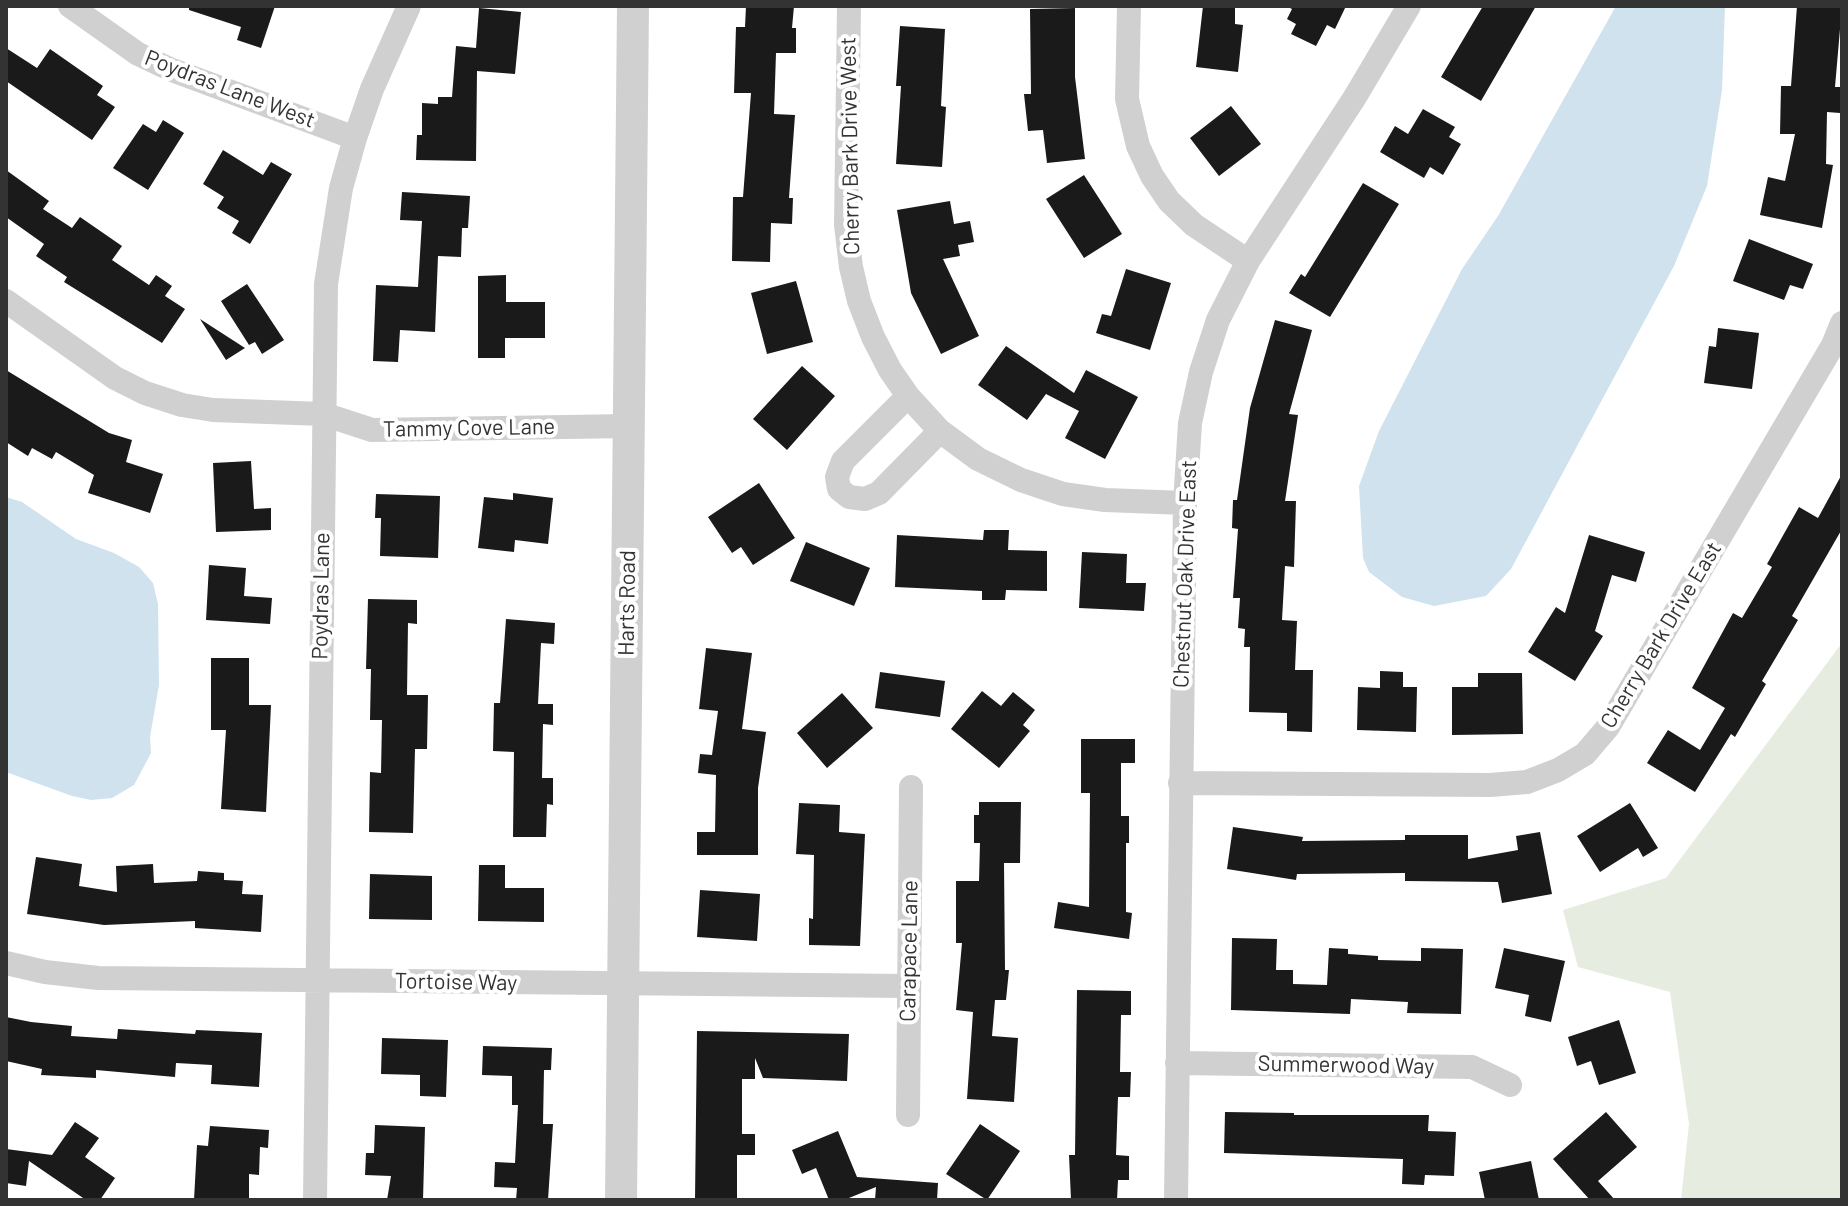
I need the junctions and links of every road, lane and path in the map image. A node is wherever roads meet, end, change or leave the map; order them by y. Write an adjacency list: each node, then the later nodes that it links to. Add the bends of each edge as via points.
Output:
1 (70, 6): 7 (street, Poydras Lane West, via 138,54 172,70)
2 (409, 6): 7 (street, Poydras Lane)
3 (633, 6): 13 (street, Harts Road)
4 (849, 6): 11 (street, Cherry Bark Drive West, via 846,225 851,267 873,337)
5 (1129, 6): 8 (street, via 1127,99 1138,146 1152,176 1194,225)
6 (1409, 6): 8 (street, Chestnut Oak Drive East)
7 (355, 138): 12 (street, Poydras Lane, via 326,284)
8 (1248, 261): 15 (street, Chestnut Oak Drive East, via 1218,320 1201,372 1190,423)
9 (6, 301): 12 (street, Tammy Cove Lane, via 115,378 145,393 213,410)
10 (1842, 323): 16 (street, Cherry Bark Drive East, via 1608,727 1585,754 1527,782 1490,785)
11 (908, 396): 14 (street, Cherry Bark Drive West); 14 (street, via 843,461 839,489 865,499 879,493)
12 (323, 414): 13 (street, Tammy Cove Lane, via 372,430); 19 (street, Poydras Lane)
13 (630, 426): 20 (street, Harts Road)
14 (940, 431): 15 (street, Cherry Bark Drive West, via 978,459 1063,494)
15 (1185, 503): 16 (street, Chestnut Oak Drive East)
16 (1180, 783): 22 (street, Chestnut Oak Drive East)
17 (911, 787): 21 (street, Carapace Lane)
18 (6, 963): 19 (street, Tortoise Way, via 98,978)
19 (317, 979): 20 (street, Tortoise Way); 25 (street, Poydras Lane)
20 (623, 984): 21 (street, Tortoise Way); 26 (street, Harts Road)
21 (908, 986): 24 (street, Carapace Lane)
22 (1177, 1063): 23 (street, Summerwood Way, via 1472,1067); 27 (street, Chestnut Oak Drive East)
23 (1510, 1085)
24 (908, 1115)
25 (315, 1200)
26 (621, 1200)
27 (1176, 1200)

